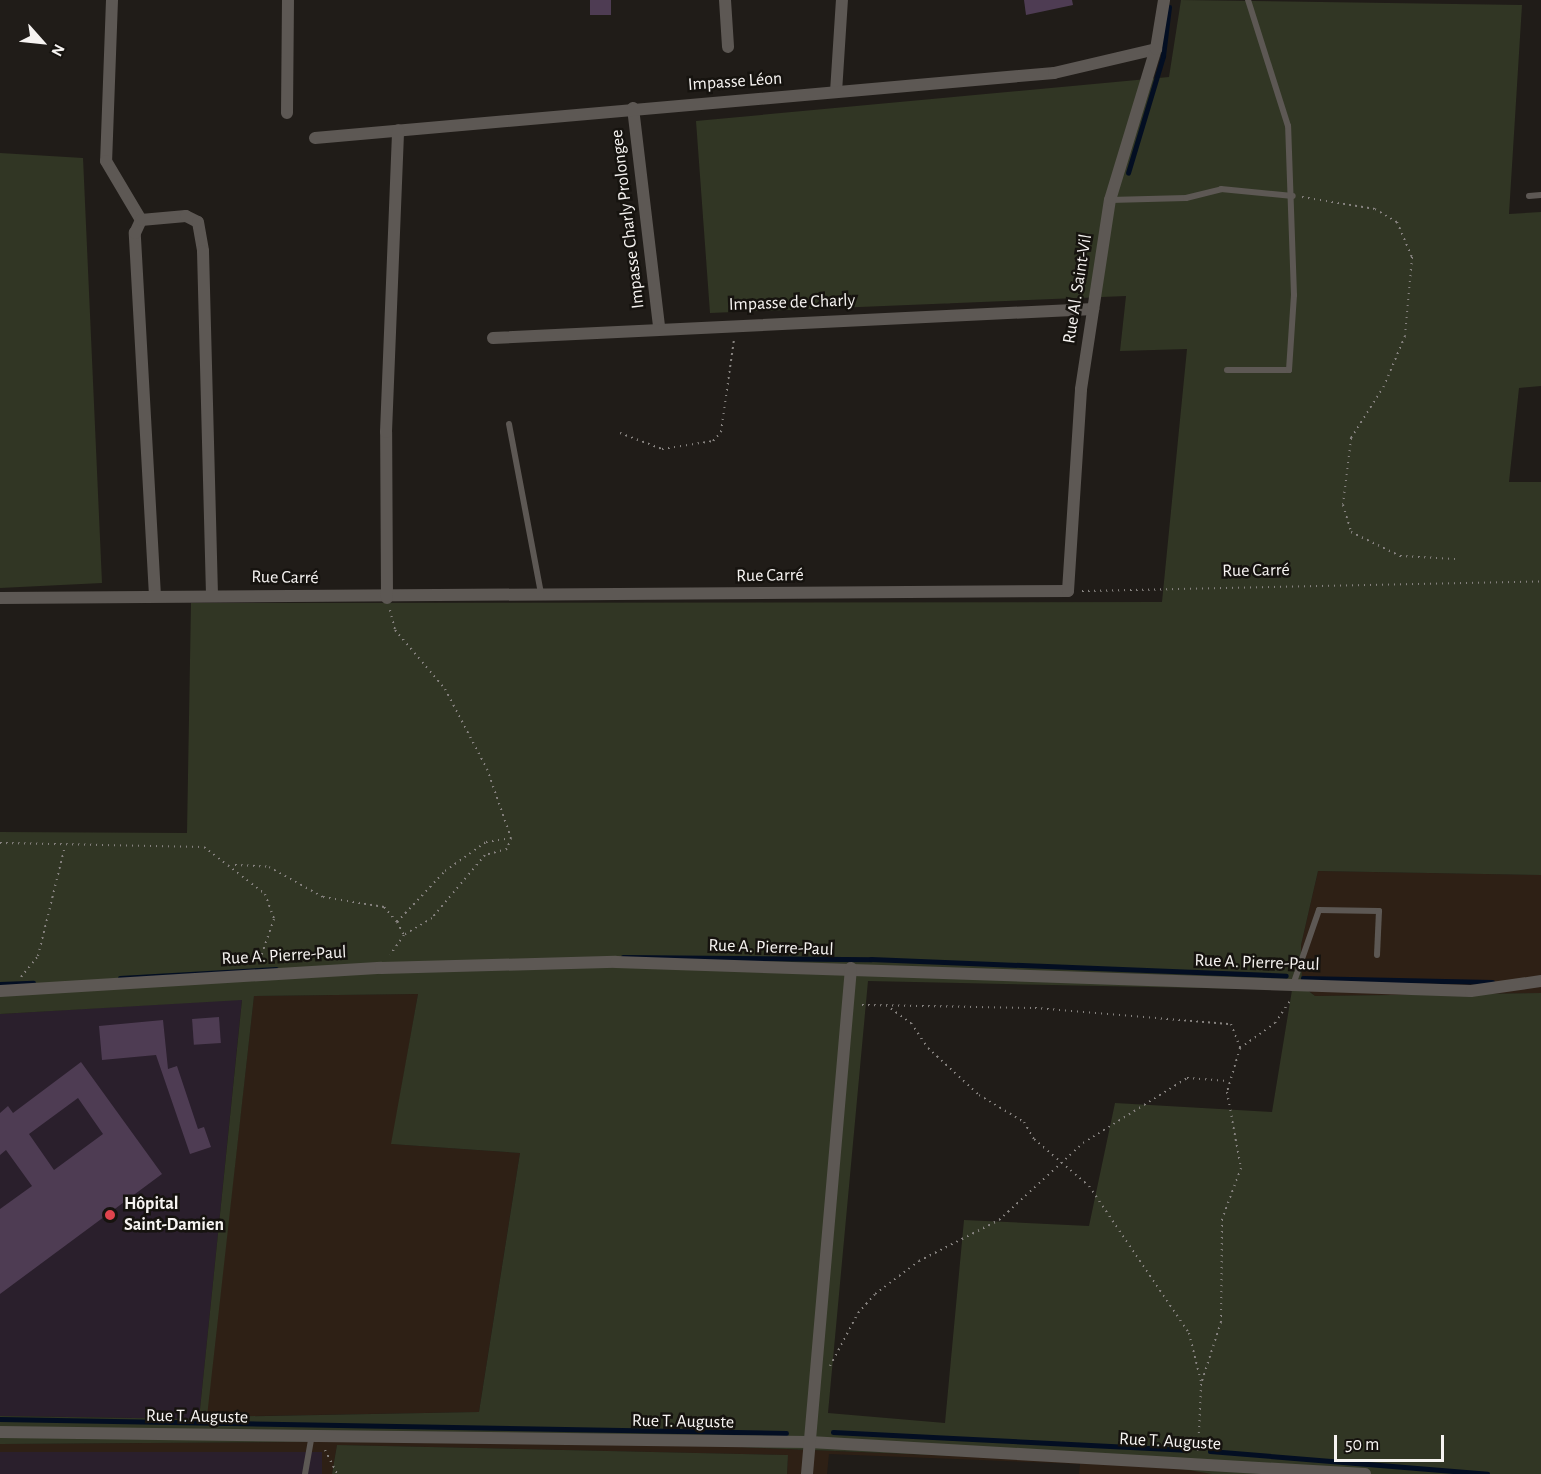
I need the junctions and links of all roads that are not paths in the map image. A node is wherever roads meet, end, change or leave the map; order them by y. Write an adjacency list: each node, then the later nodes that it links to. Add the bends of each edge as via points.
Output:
1 (112, 0): 18 (street, via 106,161)
2 (288, 0): 11 (street)
3 (725, 0): 7 (street)
4 (842, 0): 9 (street)
5 (1164, 0): 8 (street, Rue Al. Saint-Vil)
6 (1248, 0): 15 (lane, via 1288,126)
7 (728, 47)
8 (1156, 49): 9 (street, Impasse Léon, via 1054,73); 17 (street, Rue Al. Saint-Vil)
9 (836, 92): 10 (street, Impasse Léon)
10 (633, 108): 12 (street, Impasse Léon); 20 (street, Impasse Charly Prolongee)
11 (287, 113)
12 (398, 130): 13 (street, Impasse Léon); 29 (street, via 386,432)
13 (315, 138)
14 (1541, 195): 16 (lane)
15 (1293, 196): 17 (lane, via 1221,189 1186,198); 22 (lane, via 1289,370)
16 (1529, 196)
17 (1110, 200): 19 (street, Rue Al. Saint-Vil)
18 (141, 220): 25 (street, via 186,216 198,222); 26 (street, via 135,232)
19 (1093, 309): 20 (street, Impasse de Charly); 24 (street, Rue Al. Saint-Vil, via 1081,389)
20 (659, 327): 21 (street, Impasse de Charly)
21 (493, 338)
22 (1227, 370)
23 (508, 424): 27 (lane)
24 (1068, 591): 27 (street, Rue Carré)
25 (212, 594): 26 (street, Rue Carré); 29 (street, Rue Carré)
26 (155, 596): 28 (street, Rue Carré)
27 (541, 596): 29 (street, Rue Carré)
28 (0, 598)
29 (387, 598)
30 (1377, 955): 33 (lane, via 1378,910 1319,910)
31 (851, 968): 33 (street, Rue A. Pierre-Paul); 34 (street, Rue A. Pierre-Paul, via 616,962 381,968); 37 (street)
32 (1541, 981): 33 (street, Rue A. Pierre-Paul, via 1471,991)
33 (1294, 982)
34 (5, 991)
35 (0, 1432): 36 (street, Rue T. Auguste)
36 (315, 1436): 37 (street, Rue T. Auguste); 38 (lane)
37 (810, 1442): 39 (street); 40 (street, Rue T. Auguste, via 1198,1461)
38 (305, 1474)
39 (807, 1474)
40 (1365, 1474)

